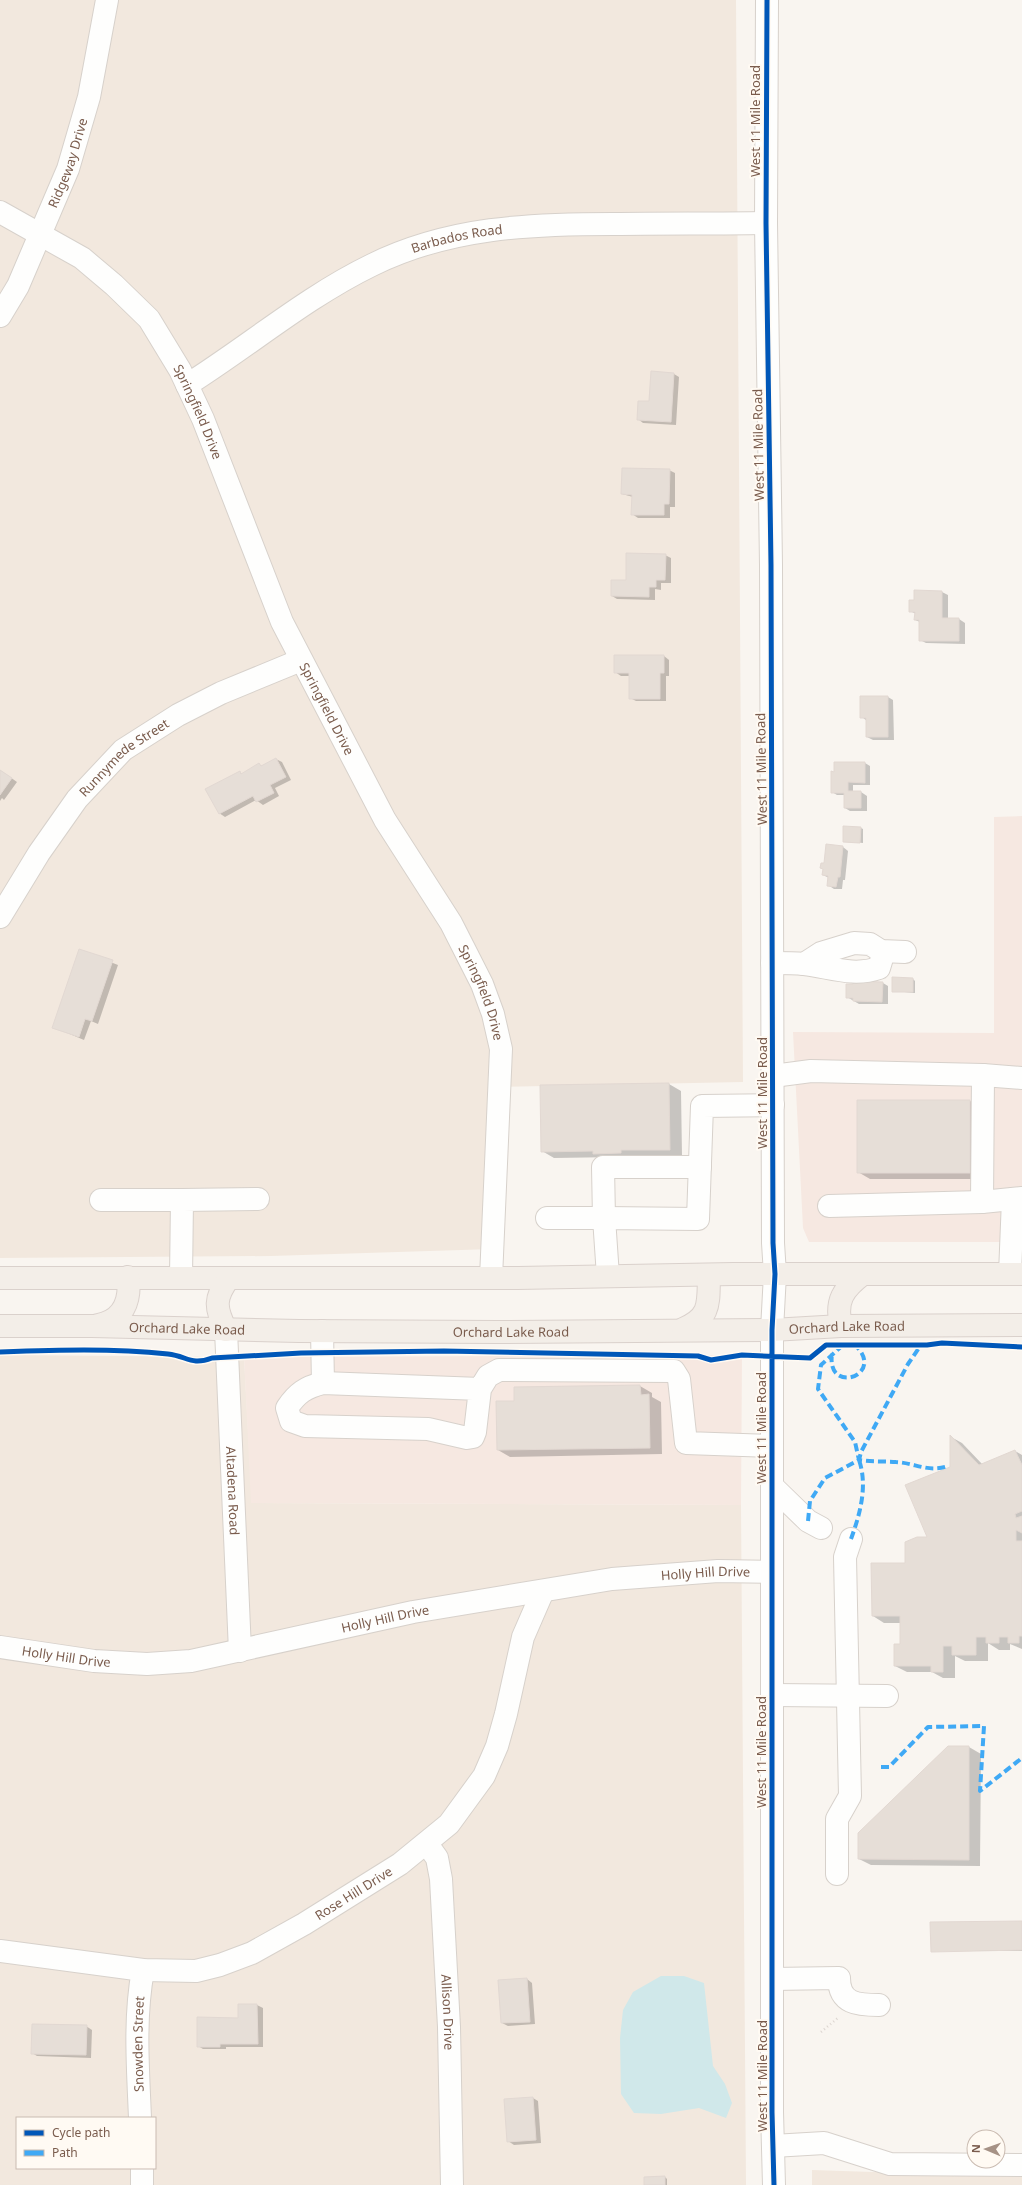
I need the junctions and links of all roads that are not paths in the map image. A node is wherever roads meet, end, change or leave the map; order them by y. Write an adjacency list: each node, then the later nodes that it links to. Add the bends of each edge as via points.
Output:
1 (107, 0): 5 (street, Ridgeway Drive, via 89,97 68,168)
2 (767, 0): 4 (street, West 11 Mile Road)
3 (0, 212): 5 (street, Springfield Drive)
4 (766, 223): 7 (street, Barbados Road, via 536,224 466,234 424,244 373,264 318,296); 12 (street, West 11 Mile Road, via 772,565)
5 (41, 234): 6 (street, Ridgeway Drive, via 18,286); 7 (street, Springfield Drive, via 82,258 149,319)
6 (0, 316)
7 (187, 385): 8 (street, Springfield Drive, via 206,426 282,622)
8 (301, 660): 9 (street, Runnymede Street, via 202,702 123,750 77,799 39,853); 36 (street, Springfield Drive, via 385,820 452,923 482,984 493,1014 501,1049 501,1087)
9 (0, 917)
10 (881, 952): 11 (street); 13 (street, via 870,944 854,943 821,953); 13 (street, via 879,968 869,972 853,973)
11 (905, 952)
12 (772, 963): 13 (street); 14 (street, West 11 Mile Road)
13 (804, 964)
14 (773, 1076): 15 (street, via 811,1071); 17 (street, West 11 Mile Road)
15 (983, 1076): 16 (street); 23 (street)
16 (1022, 1078)
17 (773, 1106): 18 (street, via 702,1106); 28 (street, West 11 Mile Road)
18 (700, 1167): 26 (street, via 698,1219); 26 (street, via 603,1167)
19 (1020, 1194): 23 (street); 30 (street)
20 (258, 1199): 22 (street)
21 (101, 1200): 22 (street)
22 (182, 1200): 34 (street)
23 (982, 1202): 24 (street)
24 (829, 1206)
25 (547, 1218): 26 (street)
26 (604, 1218): 31 (street)
27 (709, 1274): 28 (main road); 31 (main road); 41 (main road, via 708,1307 703,1317)
28 (775, 1274): 29 (main road); 43 (street, West 11 Mile Road)
29 (863, 1274): 30 (main road); 40 (main road, via 849,1284 841,1298 838,1313)
30 (1016, 1274)
31 (608, 1276): 36 (main road)
32 (128, 1277): 33 (main road); 34 (main road); 39 (main road, via 130,1291 122,1311 106,1324)
33 (0, 1278)
34 (180, 1278): 35 (main road)
35 (230, 1278): 36 (main road); 42 (main road, via 219,1295 217,1305)
36 (491, 1278)
37 (1022, 1325): 40 (main road, Orchard Lake Road)
38 (0, 1326): 39 (main road, Orchard Lake Road)
39 (92, 1326): 42 (main road, Orchard Lake Road)
40 (841, 1326): 43 (main road, Orchard Lake Road)
41 (683, 1329): 43 (main road, Orchard Lake Road); 44 (main road, Orchard Lake Road)
42 (226, 1330): 44 (main road, Orchard Lake Road); 54 (street, Altadena Road)
43 (772, 1330): 47 (street, West 11 Mile Road)
44 (322, 1331): 45 (street)
45 (323, 1383): 46 (street); 46 (street, via 307,1387 295,1395 287,1408 290,1421 305,1426 428,1429 467,1438 473,1437 475,1432)
46 (480, 1388): 47 (street, via 488,1376 499,1370 674,1371 679,1379 686,1443)
47 (772, 1446): 48 (street, West 11 Mile Road)
48 (772, 1486): 49 (street, via 808,1521); 51 (street, West 11 Mile Road)
49 (821, 1528)
50 (851, 1539): 56 (street, via 845,1557)
51 (772, 1572): 52 (street, Holly Hill Drive, via 718,1570 659,1574); 55 (street, West 11 Mile Road)
52 (543, 1591): 54 (street, Holly Hill Drive, via 479,1599 413,1612); 58 (street, Rose Hill Drive, via 523,1637 506,1714 497,1746 484,1776 449,1824)
53 (0, 1647): 54 (street, Holly Hill Drive, via 94,1661 147,1664 191,1661)
54 (240, 1651)
55 (772, 1696): 56 (street); 62 (street, West 11 Mile Road)
56 (848, 1696): 57 (street); 59 (street, via 850,1796 837,1819)
57 (887, 1696)
58 (427, 1844): 61 (street, Rose Hill Drive, via 336,1904 252,1953 196,1971); 69 (street, Allison Drive, via 437,1858 440,1879 448,2005)
59 (837, 1874)
60 (0, 1951): 61 (street, Rose Hill Drive)
61 (143, 1970): 64 (street, Snowden Street, via 138,2000)
62 (772, 1979): 63 (street, via 839,1978 839,1986 844,1997 855,2004); 65 (street, West 11 Mile Road)
63 (879, 2005)
64 (140, 2117)
65 (773, 2146): 66 (street, via 824,2143 890,2164); 70 (street, West 11 Mile Road)
66 (1022, 2165)
67 (142, 2169): 68 (street)
68 (142, 2185)
69 (452, 2185)
70 (774, 2185)

